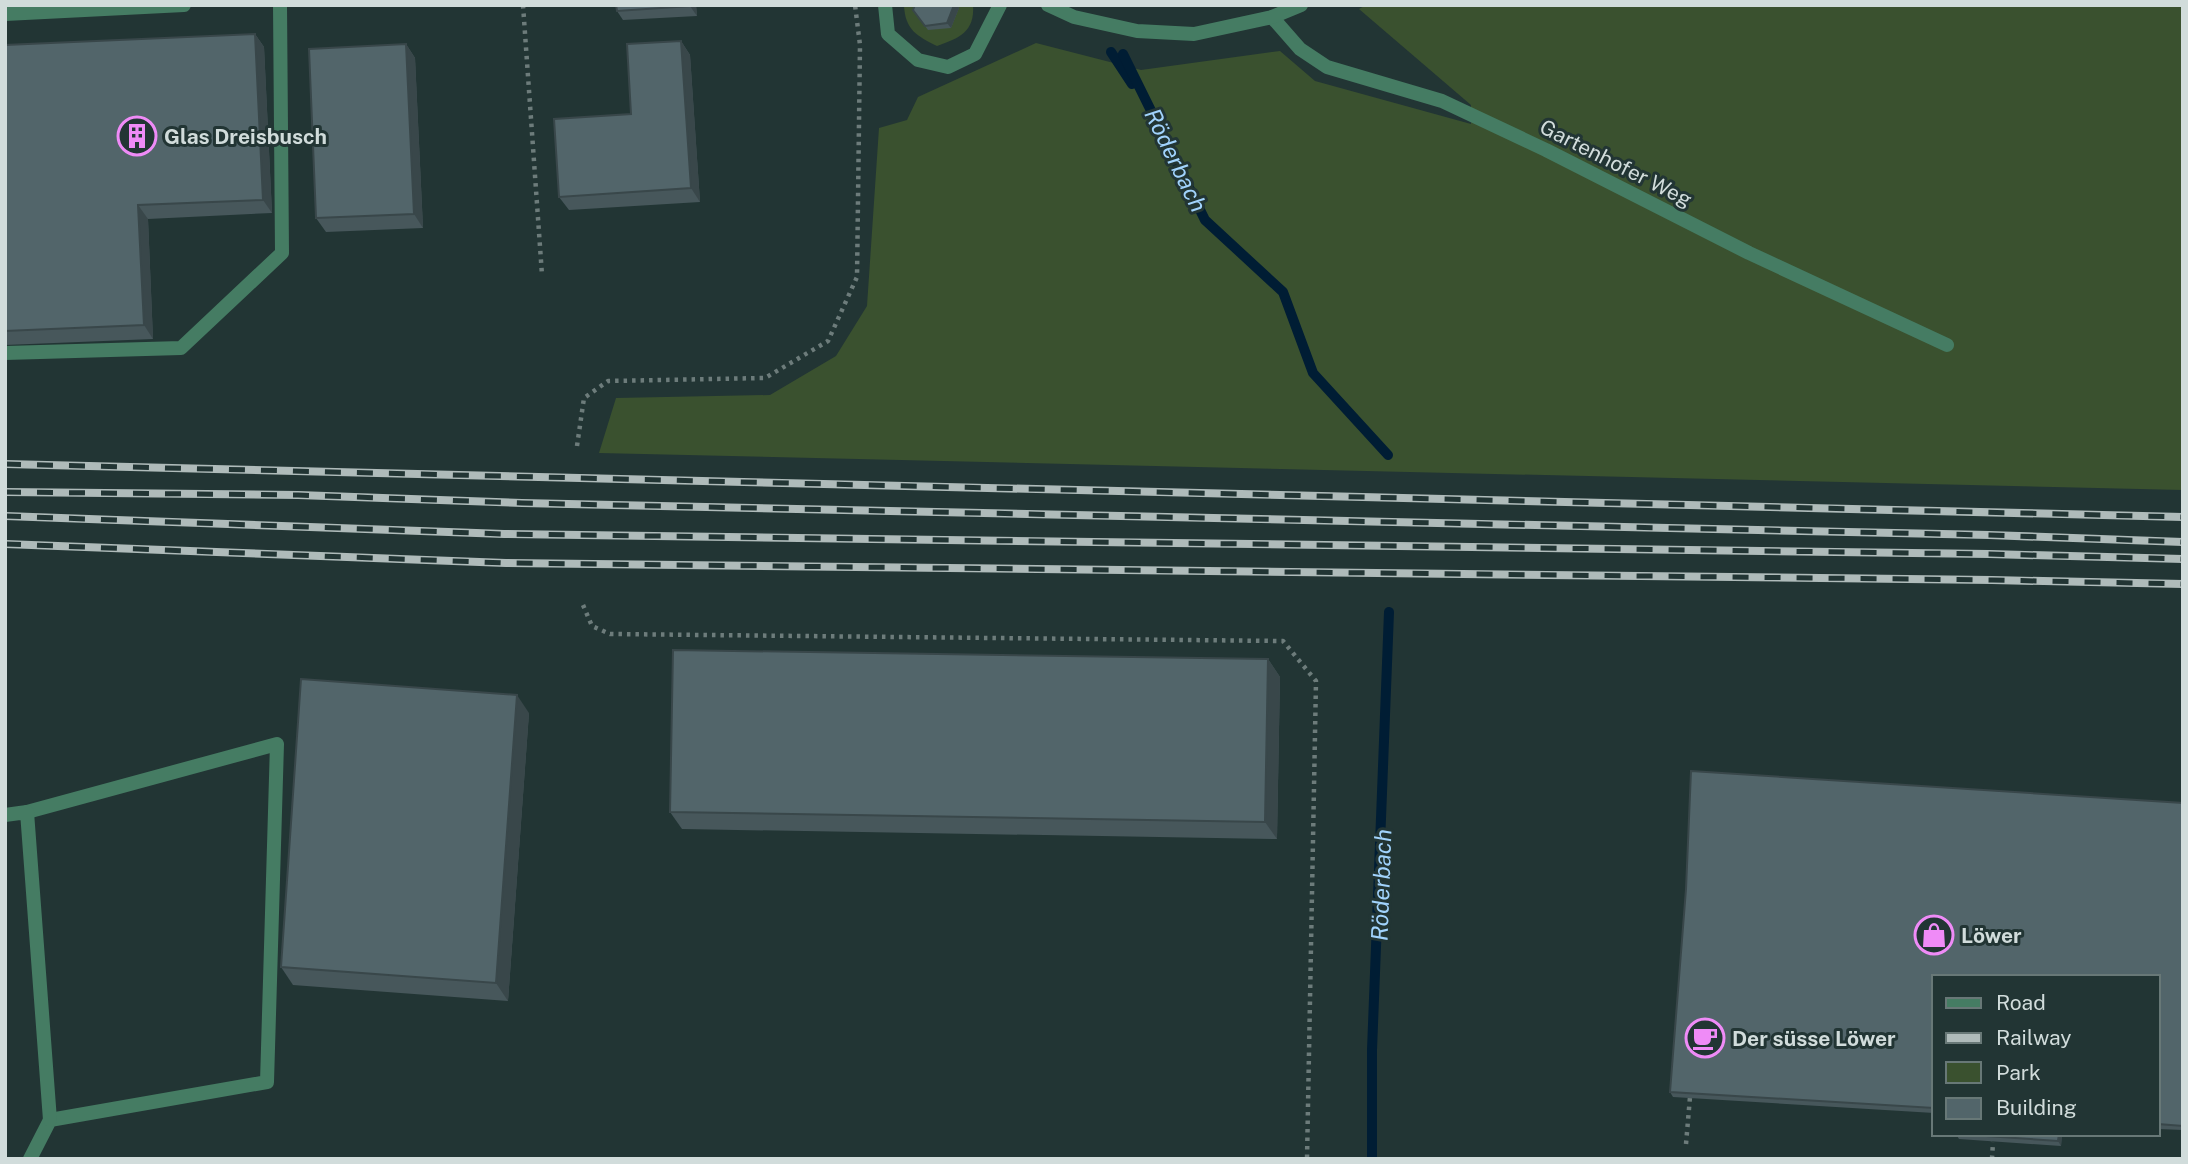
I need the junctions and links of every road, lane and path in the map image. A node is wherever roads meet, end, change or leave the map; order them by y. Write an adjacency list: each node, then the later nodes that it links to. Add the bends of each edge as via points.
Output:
1 (184, 5): 9 (street)
2 (280, 5): 14 (street, via 282,253 181,348)
3 (523, 5): 12 (path)
4 (855, 5): 15 (path, via 860,45 857,277 828,341 765,379 607,381 584,398)
5 (886, 5): 6 (street, via 888,34 918,60 948,67 975,54)
6 (1000, 5)
7 (1048, 5): 11 (street, via 1074,17 1194,34)
8 (1301, 5): 11 (street)
9 (176, 6): 10 (street)
10 (5, 14)
11 (1272, 17): 13 (street, Gartenhofer Weg, via 1300,49 1327,68 1442,101 1748,253)
12 (542, 275)
13 (1947, 345)
14 (5, 353)
15 (577, 446)
16 (583, 605): 24 (path, via 592,626 610,634 1283,641 1316,681)
17 (27, 812): 18 (street); 20 (street); 20 (street, via 277,744 267,1082)
18 (5, 815)
19 (1690, 1097): 22 (path)
20 (50, 1120): 23 (street)
21 (1993, 1142): 25 (path)
22 (1686, 1144)
23 (30, 1159)
24 (1307, 1159)
25 (1992, 1159)

